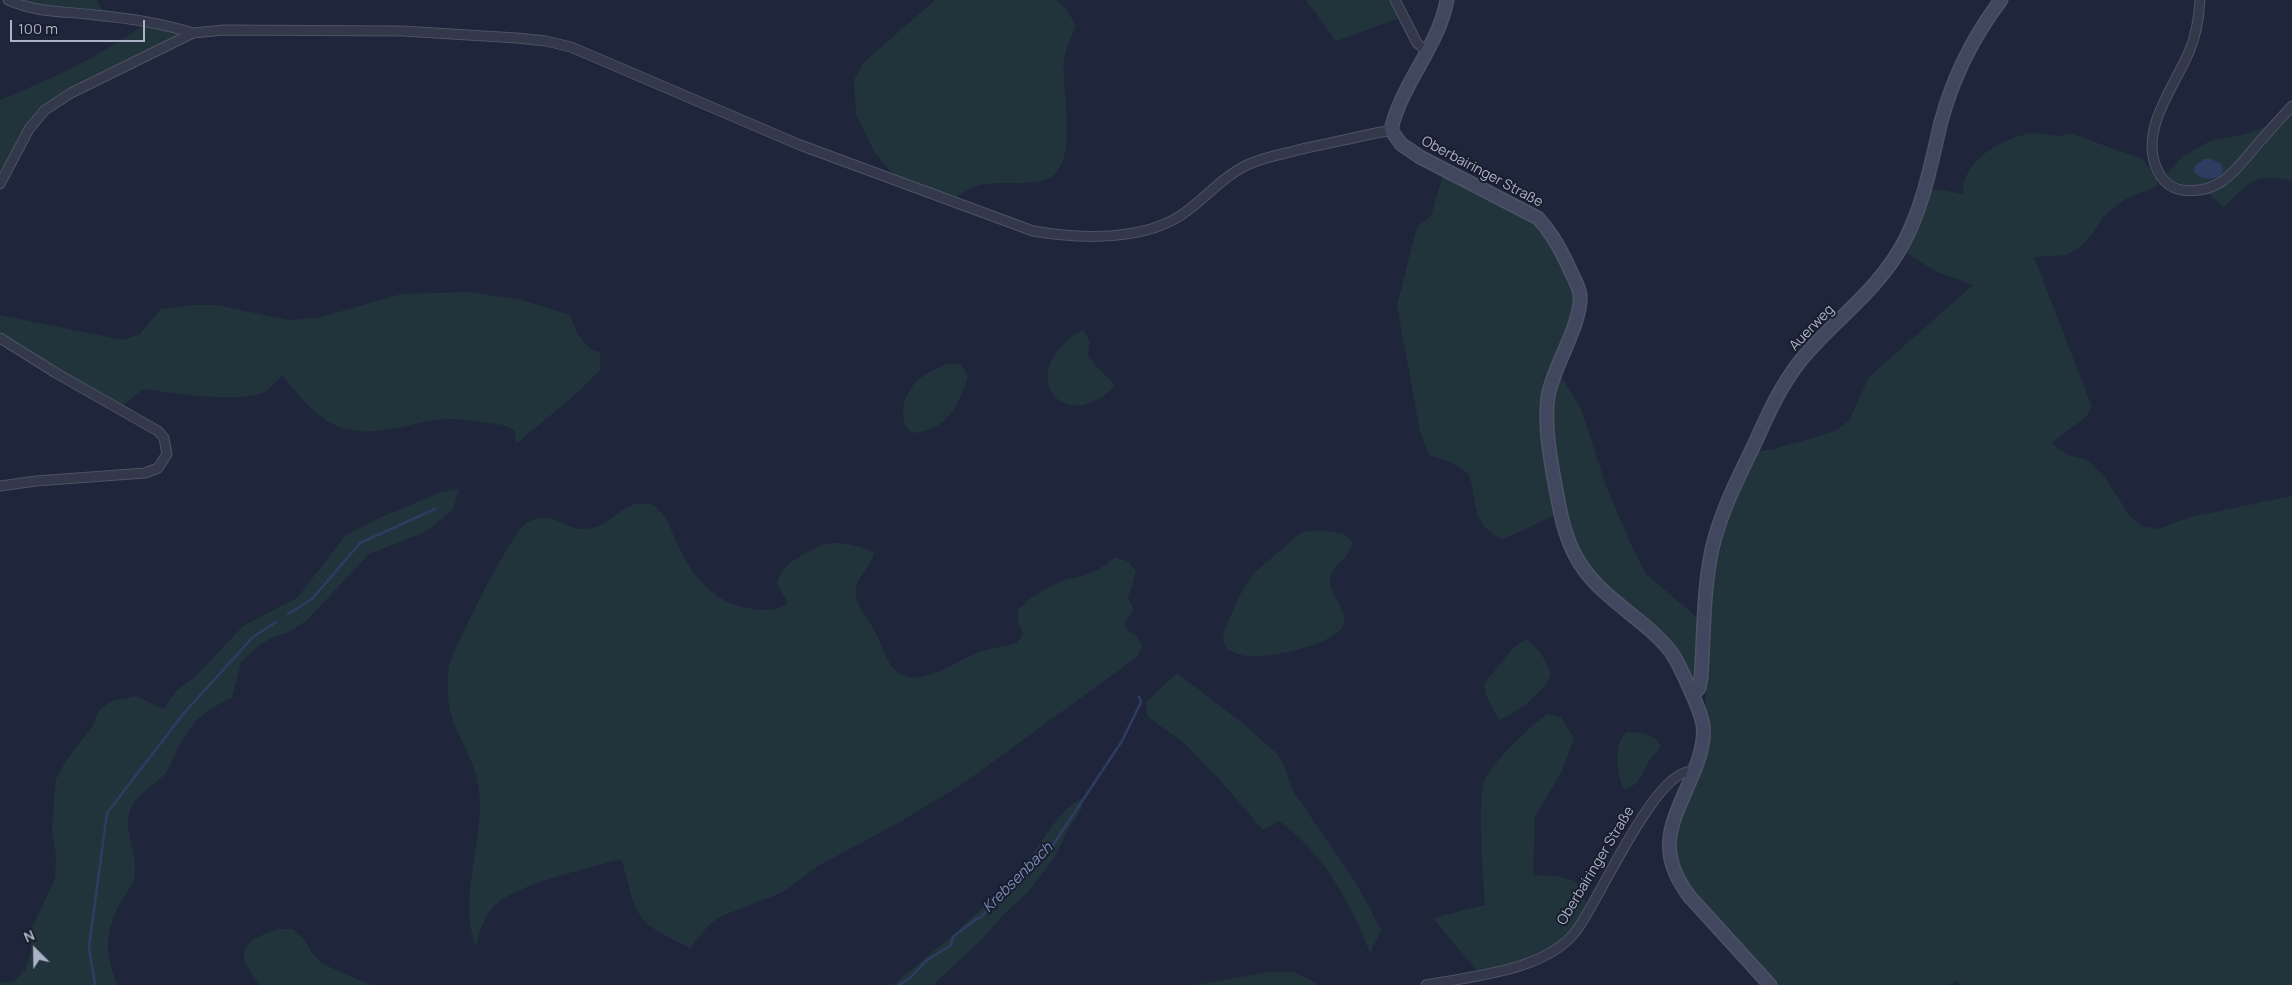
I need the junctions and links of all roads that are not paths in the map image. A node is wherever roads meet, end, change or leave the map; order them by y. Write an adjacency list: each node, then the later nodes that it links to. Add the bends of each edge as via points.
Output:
1 (8, 0): 6 (street, via 37,10 94,14)
2 (1395, 0): 7 (street, via 1417,42)
3 (1447, 0): 7 (street, via 1442,22)
4 (2001, 0): 13 (street, Auerweg, via 1974,39 1956,77 1926,185 1903,244 1880,278 1792,373 1774,402 1731,492 1712,550 1702,678)
5 (2200, 0): 8 (street, via 2190,51 2151,140 2152,155 2163,180 2177,189 2188,190 2220,185)
6 (192, 33): 9 (street, via 224,30 402,31 546,41 594,56 800,144 1033,231 1054,235 1119,234 1159,228 1247,165 1277,155); 10 (street, via 71,93 45,110 30,129)
7 (1426, 52): 9 (street, via 1402,96)
8 (2292, 106)
9 (1391, 130): 13 (street, Oberbairinger Straße, via 1401,144 1420,157 1538,218 1559,247 1580,294 1577,316 1549,392 1547,406 1553,469 1569,543 1591,579 1671,652)
10 (0, 184)
11 (0, 338): 12 (street, via 158,431 164,438 167,454 158,468 145,473)
12 (0, 486)
13 (1693, 695): 14 (street, Oberbairinger Straße, via 1700,712 1704,740)
14 (1694, 772): 15 (street, Oberbairinger Straße, via 1674,776 1663,789 1566,943 1537,960); 16 (street, Oberbairinger Straße, via 1672,825 1669,840 1671,864 1689,896)
15 (1426, 985)
16 (1770, 985)

